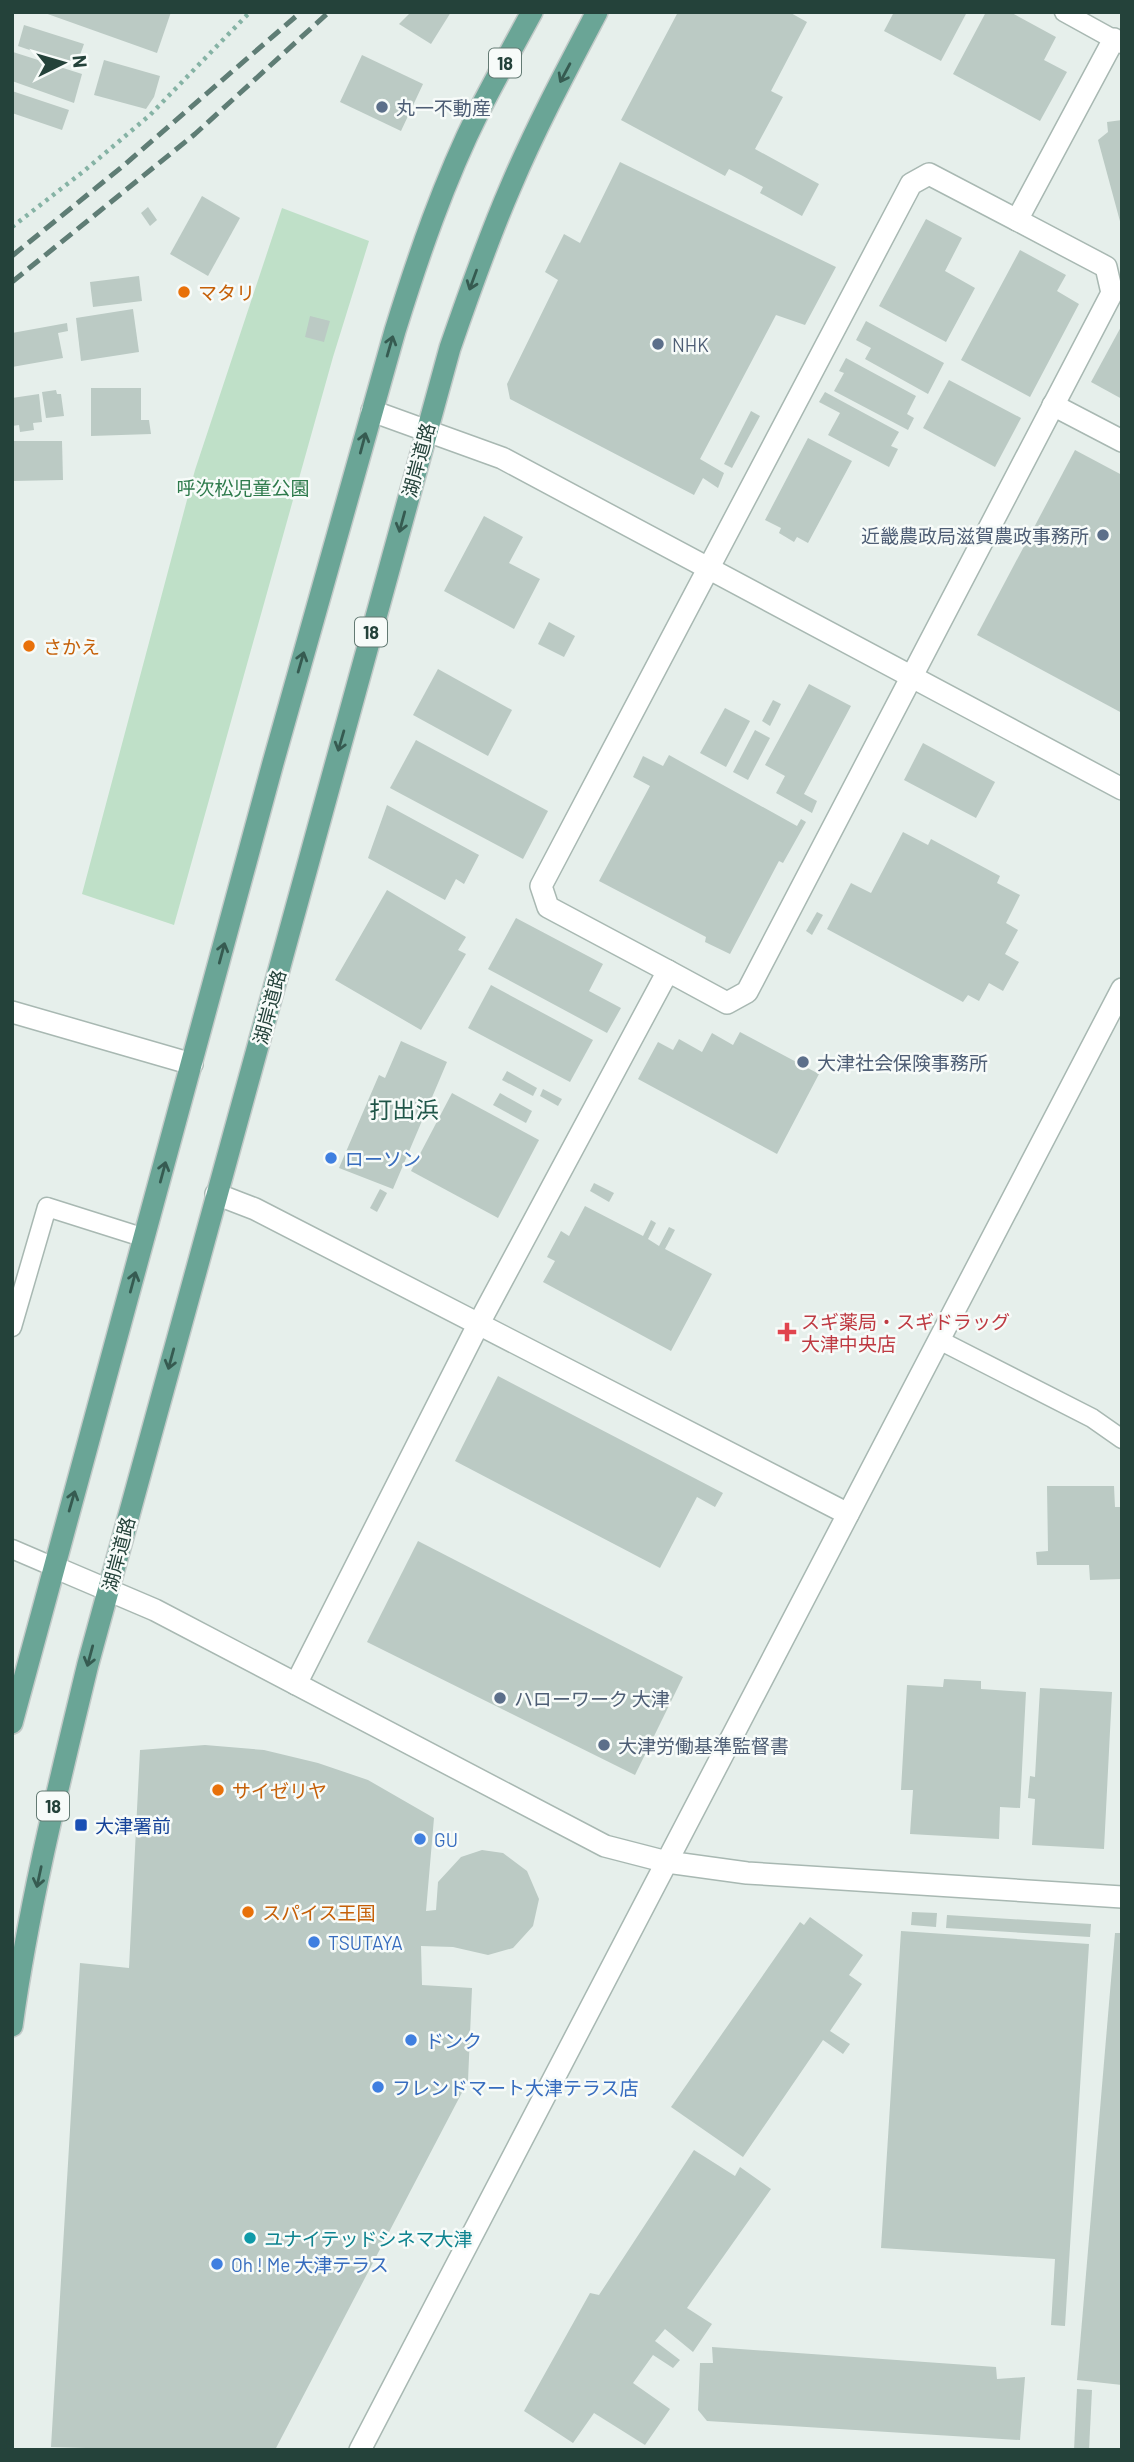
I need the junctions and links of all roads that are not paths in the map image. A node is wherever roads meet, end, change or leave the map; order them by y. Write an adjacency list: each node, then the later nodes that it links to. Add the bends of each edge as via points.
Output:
1 (532, 12): 7 (main road, 18, one-way to 1, via 410,282 447,182)
2 (597, 12): 8 (main road, 湖岸道路 / 18, one-way to 8, via 512,184 458,325)
3 (1064, 12): 4 (lane)
4 (1118, 41): 5 (street)
5 (1017, 220): 6 (street, via 1106,267 1112,293); 10 (street, via 929,174 911,184)
6 (1053, 405): 9 (street); 11 (street)
7 (372, 411): 8 (street); 16 (main road, 18, one-way to 7)
8 (426, 431): 10 (street, via 502,458); 17 (main road, 湖岸道路 / 18, one-way to 17)
9 (1122, 441)
10 (709, 568): 11 (street); 13 (street, via 541,886 548,907)
11 (912, 676): 12 (street); 13 (street, via 747,992 727,1003)
12 (1122, 789)
13 (668, 971): 19 (street)
14 (1122, 989): 21 (street)
15 (12, 1012): 16 (street)
16 (192, 1064): 18 (main road, 18, one-way to 16)
17 (216, 1194): 19 (street, via 255,1209); 26 (main road, 湖岸道路 / 18, one-way to 26)
18 (145, 1238): 20 (lane, via 47,1207); 25 (main road, 18, one-way to 18)
19 (478, 1325): 23 (street); 27 (street)
20 (12, 1327)
21 (939, 1340): 22 (lane, via 1092,1418); 23 (street)
22 (1122, 1439)
23 (848, 1514): 29 (street)
24 (12, 1549): 25 (lane)
25 (54, 1567): 26 (street); 28 (main road, 18)
26 (108, 1590): 27 (street, via 155,1609); 31 (main road, 湖岸道路 / 18, one-way to 31, via 51,1815)
27 (296, 1684): 29 (street, via 606,1846)
28 (12, 1723)
29 (667, 1862): 30 (street, via 747,1873); 32 (street)
30 (1122, 1897)
31 (12, 2026)
32 (360, 2450)

